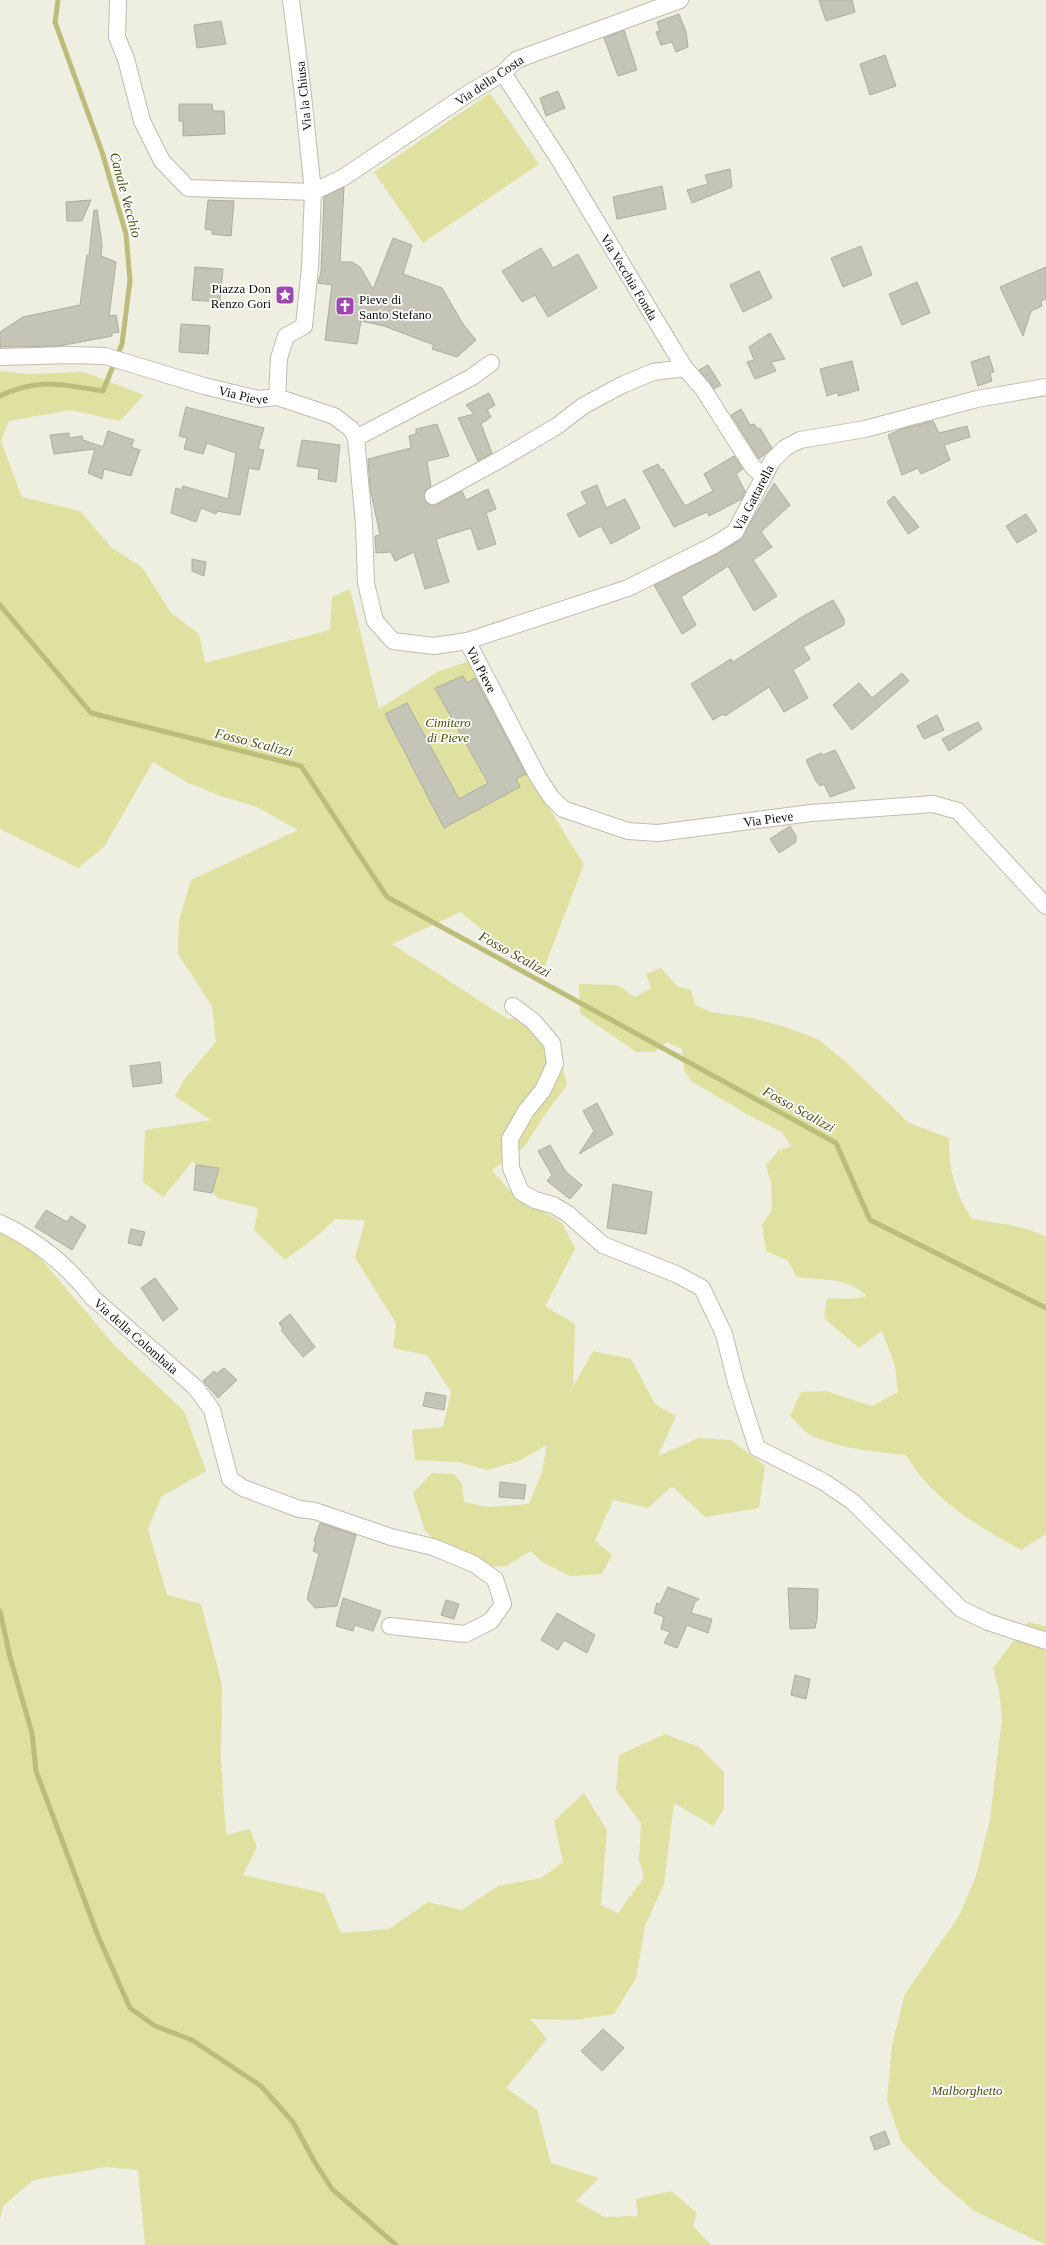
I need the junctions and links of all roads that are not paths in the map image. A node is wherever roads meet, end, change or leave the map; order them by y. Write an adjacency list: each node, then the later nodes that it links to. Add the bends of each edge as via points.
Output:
1 (118, 0): 5 (street, via 117,37 126,59 142,121 162,161 188,188)
2 (290, 0): 5 (street, Via la Chiusa)
3 (680, 0): 4 (street, Via della Costa, via 538,50 516,60)
4 (503, 73): 5 (street, Via della Costa, via 344,177); 8 (street, Via Vecchia Fonda, via 560,161)
5 (313, 192): 10 (street, Via la Chiusa, via 310,267 304,326 286,336 279,358)
6 (0, 357): 10 (street, Via Pieve, via 105,356 204,386 258,399)
7 (491, 363): 11 (street, via 472,378)
8 (685, 368): 12 (street, Via Vecchia Fonda, via 703,389 752,466); 13 (street, via 653,372 622,386 583,406 557,426 503,458)
9 (1046, 387): 12 (street, Via Gattarella, via 977,399 865,429 800,440 785,448 772,461)
10 (278, 397): 11 (street, Via Pieve, via 334,416 351,428)
11 (356, 438): 14 (street, Via Pieve, via 364,524 366,583 375,621 393,641 434,646)
12 (763, 476): 14 (street, Via Gattarella, via 735,532 714,545 628,588)
13 (433, 496)
14 (468, 641): 15 (street, Via Pieve, via 538,776 551,797 563,809 628,831 658,833 811,813 933,804 958,811)
15 (1046, 906)
16 (513, 1006): 19 (street, via 533,1021 552,1043 555,1064 543,1090 526,1111 510,1139 511,1168 521,1192 535,1200 553,1204 603,1245 676,1274 702,1288 724,1334 757,1448 824,1482 853,1502 961,1609 988,1622)
17 (0, 1223): 18 (street, Via della Colombaia, via 38,1244 78,1279 92,1297 196,1388 212,1410 230,1479 243,1488 299,1508 315,1511 391,1538 433,1547 474,1564 495,1579 503,1604 491,1621 465,1634)
18 (390, 1626)
19 (1046, 1641)

